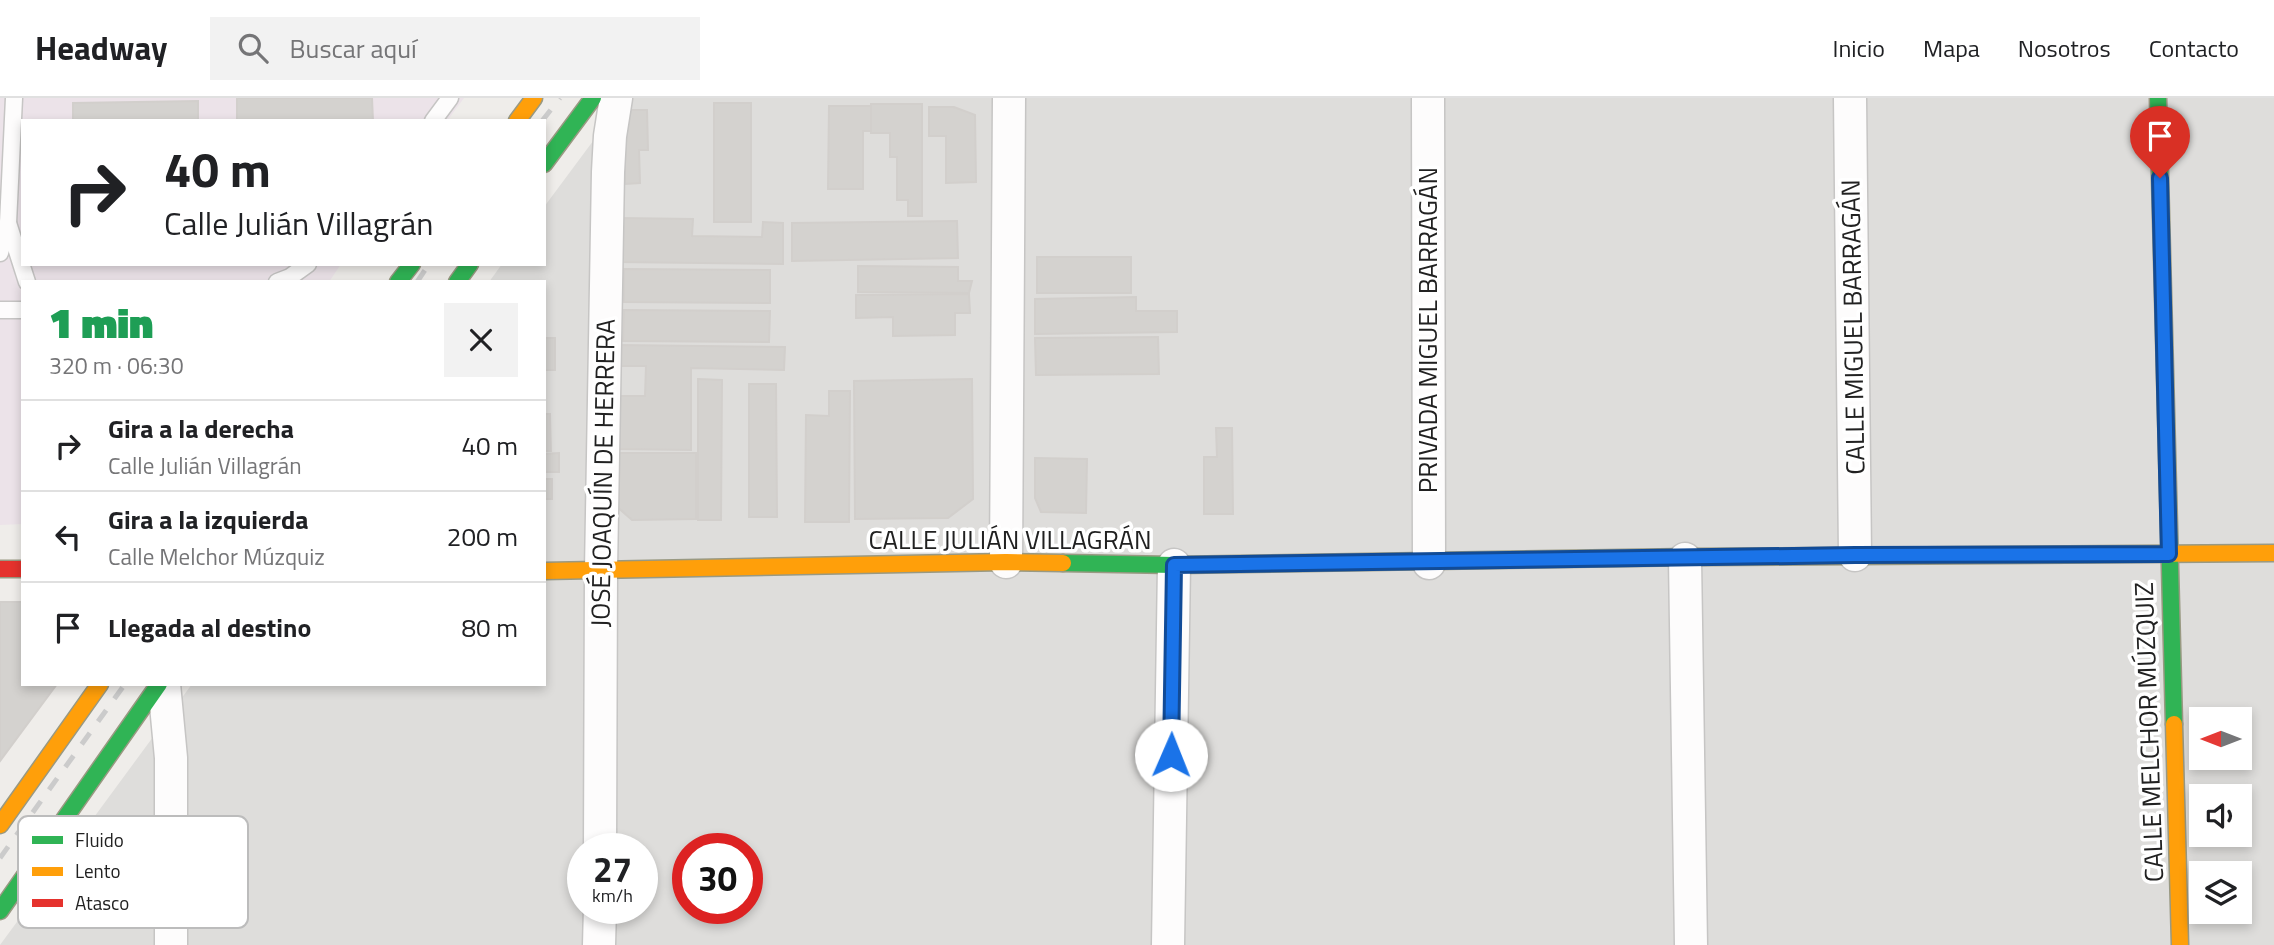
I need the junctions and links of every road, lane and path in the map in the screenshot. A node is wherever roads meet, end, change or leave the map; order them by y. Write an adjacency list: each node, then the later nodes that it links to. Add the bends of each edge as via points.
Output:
1 (14, 98): 13 (lane)
2 (450, 98): 10 (lane)
3 (534, 98): 11 (street)
4 (593, 98): 12 (street)
5 (616, 98): 29 (street, JOSÉ JOAQUÍN DE HERRERA, via 608,172)
6 (1009, 98): 24 (street)
7 (1427, 98): 25 (street, PRIVADA MIGUEL BARRAGÁN)
8 (1850, 98): 22 (street, CALLE MIGUEL BARRAGÁN)
9 (2158, 98): 21 (street, CALLE MELCHOR MÚZQUIZ)
10 (434, 119)
11 (518, 119)
12 (546, 161)
13 (8, 223): 14 (lane); 15 (lane)
14 (0, 253)
15 (21, 263)
16 (305, 266): 17 (lane)
17 (281, 280)
18 (0, 310): 19 (lane)
19 (21, 310)
20 (2274, 553): 21 (street, CALLE JULIÁN VILLAGRÁN)
21 (2169, 554): 22 (street, CALLE JULIÁN VILLAGRÁN); 44 (street, CALLE MELCHOR MÚZQUIZ)
22 (1855, 555): 23 (street, CALLE JULIÁN VILLAGRÁN)
23 (1685, 559): 25 (street, CALLE JULIÁN VILLAGRÁN); 43 (street)
24 (1006, 562): 26 (street, CALLE JULIÁN VILLAGRÁN); 29 (street, CALLE JULIÁN VILLAGRÁN)
25 (1429, 563): 26 (street, CALLE JULIÁN VILLAGRÁN)
26 (1174, 565): 42 (street)
27 (0, 569): 28 (street)
28 (21, 569)
29 (601, 570): 30 (street, CALLE JULIÁN VILLAGRÁN); 37 (street, JOSÉ JOAQUÍN DE HERRERA)
30 (546, 571)
31 (99, 686): 36 (street)
32 (161, 686): 34 (street)
33 (162, 686): 35 (street)
34 (68, 816)
35 (170, 816)
36 (0, 825)
37 (600, 833)
38 (18, 886): 39 (street)
39 (0, 911)
40 (600, 924): 41 (street)
41 (599, 945)
42 (1168, 945)
43 (1691, 945)
44 (2180, 945)

